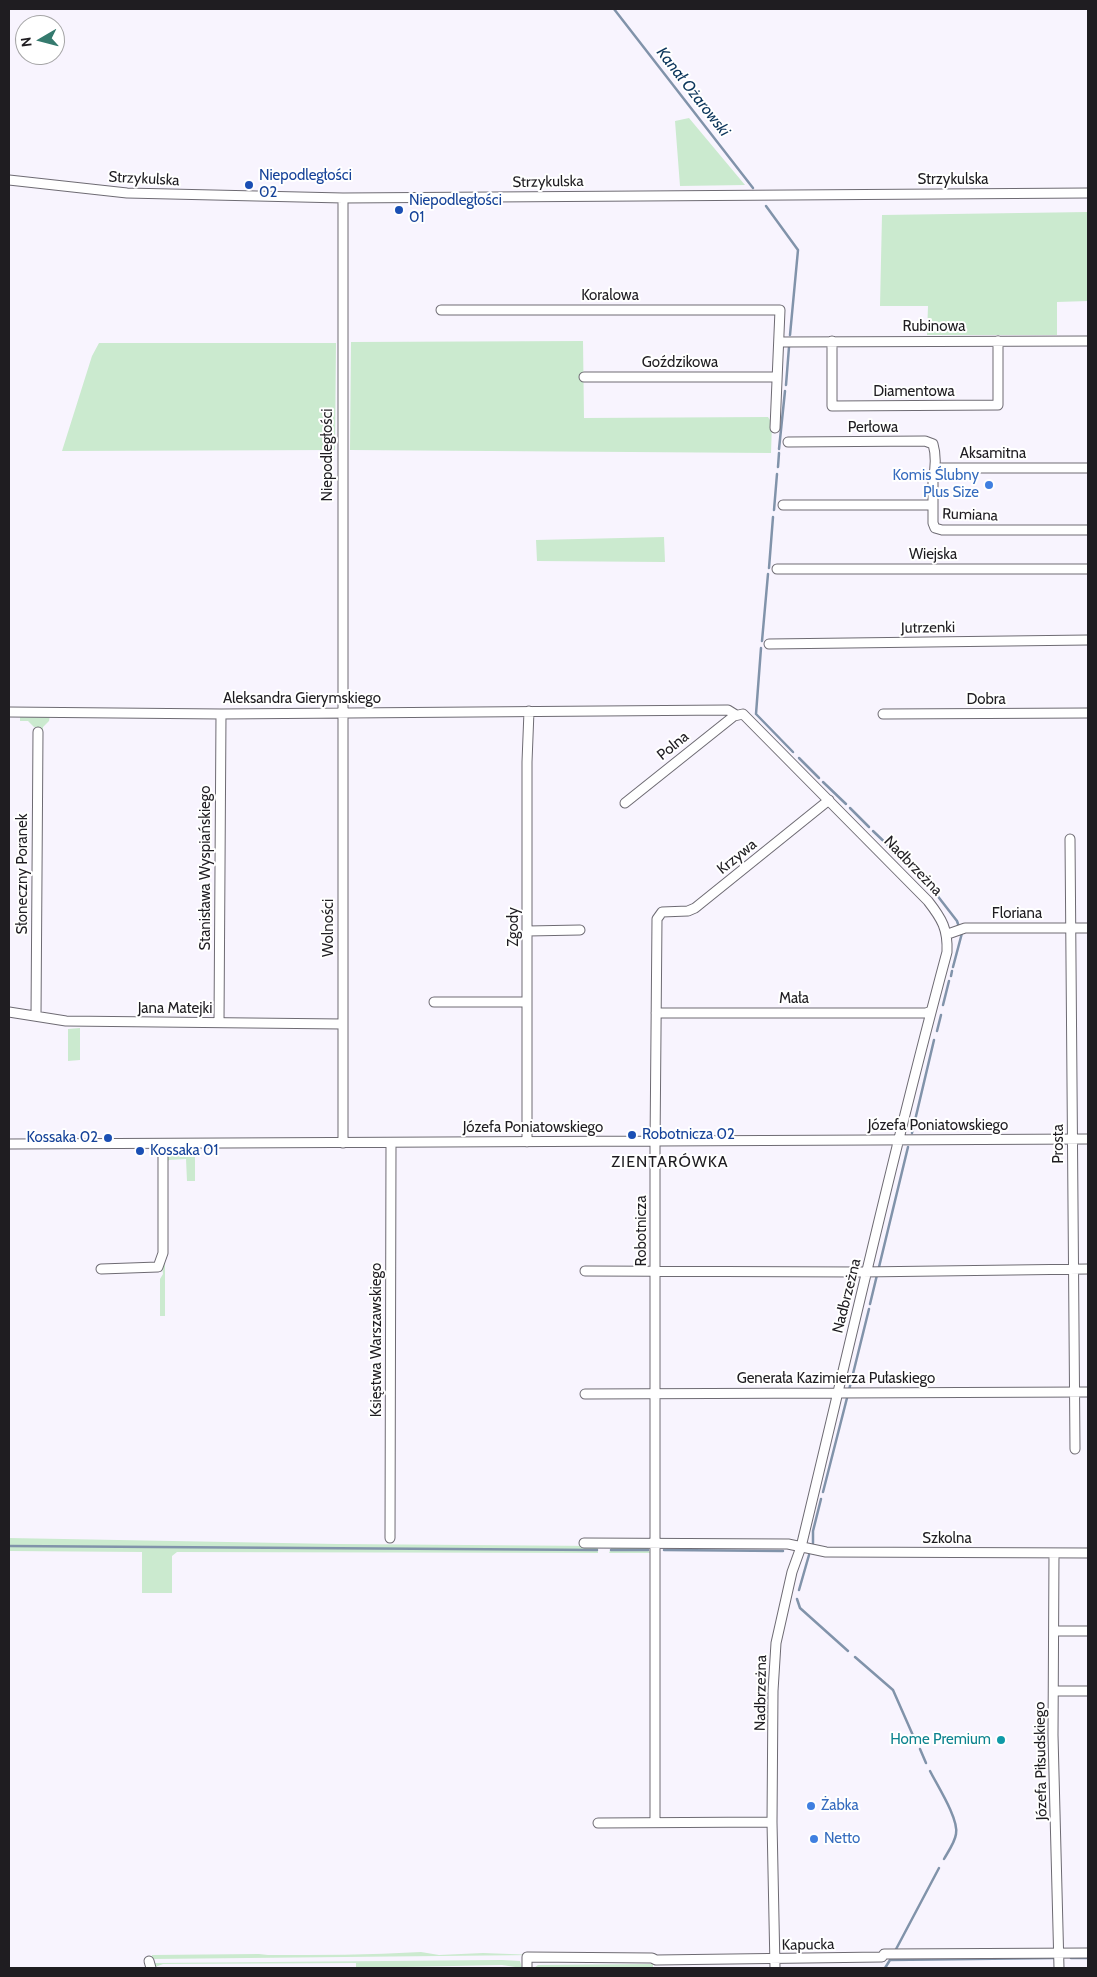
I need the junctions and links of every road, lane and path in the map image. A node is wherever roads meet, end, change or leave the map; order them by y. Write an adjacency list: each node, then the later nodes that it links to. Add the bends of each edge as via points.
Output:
1 (9, 180): 3 (street, Strzykulska, via 127,193)
2 (1088, 193): 3 (street, Strzykulska)
3 (343, 198): 24 (street, Niepodległości)
4 (441, 310): 8 (street, Koralowa, via 780,310)
5 (832, 341): 6 (street, Rubinowa); 6 (street, Diamentowa, via 832,406 998,405); 8 (street, Rubinowa)
6 (998, 341): 7 (street, Rubinowa)
7 (1088, 341)
8 (780, 342): 10 (street)
9 (584, 377): 10 (street, Goździkowa)
10 (776, 377): 11 (street)
11 (775, 428)
12 (788, 442): 13 (street, Perłowa, via 925,442 933,444)
13 (935, 468): 14 (street, Aksamitna); 16 (street)
14 (1088, 468)
15 (783, 504): 16 (street, Rumiana)
16 (933, 505): 17 (street, Rumiana, via 933,523 935,528 942,530)
17 (1088, 530)
18 (778, 569): 19 (street, Wiejska)
19 (1088, 569)
20 (1088, 640): 21 (street, Jutrzenki)
21 (769, 644)
22 (529, 711): 24 (street, Aleksandra Gierymskiego); 27 (street, Aleksandra Gierymskiego, via 728,710); 37 (street, Zgody)
23 (9, 712): 26 (street, Aleksandra Gierymskiego)
24 (342, 713): 26 (street, Aleksandra Gierymskiego); 46 (street, Wolności)
25 (1088, 713): 28 (street, Dobra)
26 (221, 714): 45 (street, Stanisława Wyspiańskiego)
27 (738, 714): 30 (street, Nadbrzeżna, via 743,714); 31 (street, Polna)
28 (883, 714)
29 (38, 732): 44 (street, Słoneczny Poranek)
30 (829, 800): 33 (street, Krzywa, via 695,908 662,912); 38 (street, Nadbrzeżna, via 928,901)
31 (625, 803)
32 (1070, 839): 34 (street, Prosta)
33 (657, 919): 43 (street, Robotnicza)
34 (1071, 928): 35 (street, Floriana); 38 (street, Floriana, via 961,930); 48 (street, Prosta)
35 (1088, 928)
36 (580, 930): 37 (street)
37 (528, 931): 40 (street, Zgody)
38 (948, 934): 41 (street, Nadbrzeżna, via 947,952)
39 (434, 1002): 40 (street)
40 (527, 1002): 51 (street, Zgody)
41 (931, 1011): 43 (street, Mała); 47 (street, Nadbrzeżna)
42 (9, 1012): 44 (street, Jana Matejki)
43 (656, 1013): 50 (street, Robotnicza)
44 (36, 1016): 45 (street, Jana Matejki, via 71,1022)
45 (219, 1022): 46 (street, Jana Matejki)
46 (342, 1024): 52 (street, Wolności)
47 (898, 1139): 48 (street, Józefa Poniatowskiego); 50 (street, Józefa Poniatowskiego); 61 (street, Nadbrzeżna)
48 (1073, 1139): 49 (street, Józefa Poniatowskiego); 57 (street, Prosta)
49 (1088, 1139)
50 (655, 1141): 51 (street, Józefa Poniatowskiego); 59 (street, Robotnicza)
51 (527, 1142): 53 (street, Józefa Poniatowskiego)
52 (343, 1143): 53 (street, Józefa Poniatowskiego); 55 (street, Józefa Poniatowskiego)
53 (391, 1143): 68 (street, Księstwa Warszawskiego)
54 (9, 1144): 55 (street, Józefa Poniatowskiego)
55 (162, 1144): 56 (street, via 163,1253 158,1267)
56 (101, 1269)
57 (1074, 1269): 58 (street); 61 (street); 63 (street, Prosta)
58 (1088, 1269)
59 (655, 1270): 60 (street); 61 (street); 65 (street, Robotnicza)
60 (585, 1271)
61 (866, 1272): 66 (street, Nadbrzeżna)
62 (1088, 1392): 63 (street, Generała Kazimierza Pułaskiego)
63 (1075, 1393): 66 (street, Generała Kazimierza Pułaskiego); 67 (street, Prosta)
64 (585, 1394): 65 (street, Generała Kazimierza Pułaskiego)
65 (656, 1394): 66 (street, Generała Kazimierza Pułaskiego); 69 (street, Robotnicza)
66 (837, 1394): 71 (street, Nadbrzeżna)
67 (1075, 1449)
68 (390, 1538)
69 (654, 1542): 70 (street, Szkolna); 71 (street, Szkolna); 78 (street, Robotnicza)
70 (584, 1543)
71 (801, 1546): 72 (street, Szkolna, via 826,1552); 79 (street, Nadbrzeżna, via 776,1643)
72 (1054, 1553): 73 (street, Szkolna); 74 (street, Józefa Piłsudskiego)
73 (1088, 1554)
74 (1055, 1631): 75 (street); 76 (street, Józefa Piłsudskiego)
75 (1088, 1631)
76 (1054, 1691): 77 (street); 82 (street, Józefa Piłsudskiego)
77 (1088, 1691)
78 (655, 1822): 79 (street); 80 (street)
79 (772, 1822): 83 (street, Nadbrzeżna)
80 (598, 1823)
81 (1088, 1953): 82 (street, Kapucka)
82 (1058, 1954): 83 (street, Kapucka, via 884,1954 882,1957); 85 (street, Józefa Piłsudskiego)
83 (775, 1964): 84 (street, Kapucka, via 652,1958 527,1957)
84 (527, 1968)
85 (1059, 1968)

